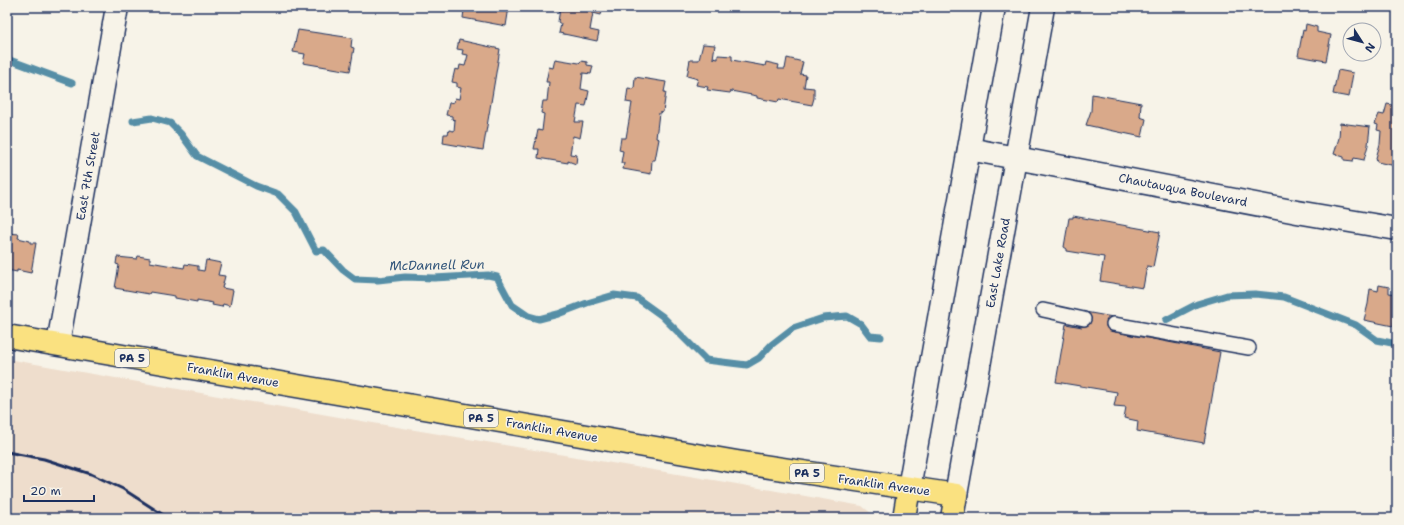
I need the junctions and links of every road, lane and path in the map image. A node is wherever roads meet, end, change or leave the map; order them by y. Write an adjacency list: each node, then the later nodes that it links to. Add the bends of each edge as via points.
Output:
1 (117, 7): 11 (main road, East 7th Street)
2 (994, 7): 4 (main road)
3 (1043, 7): 5 (main road, East Lake Road)
4 (969, 149): 5 (main road, Chautauqua Boulevard); 13 (main road)
5 (1016, 158): 6 (main road, Chautauqua Boulevard); 14 (main road, East Lake Road)
6 (1397, 229)
7 (1043, 310): 8 (lane)
8 (1084, 319)
9 (1112, 324): 12 (lane)
10 (7, 336): 11 (main road, Franklin Avenue / PA 5)
11 (58, 344): 13 (main road, Franklin Avenue / PA 5, via 737,462)
12 (1249, 348)
13 (909, 488): 14 (main road, Franklin Avenue / PA 5); 15 (main road)
14 (956, 495): 16 (main road, East Lake Road)
15 (904, 518)
16 (952, 518)

